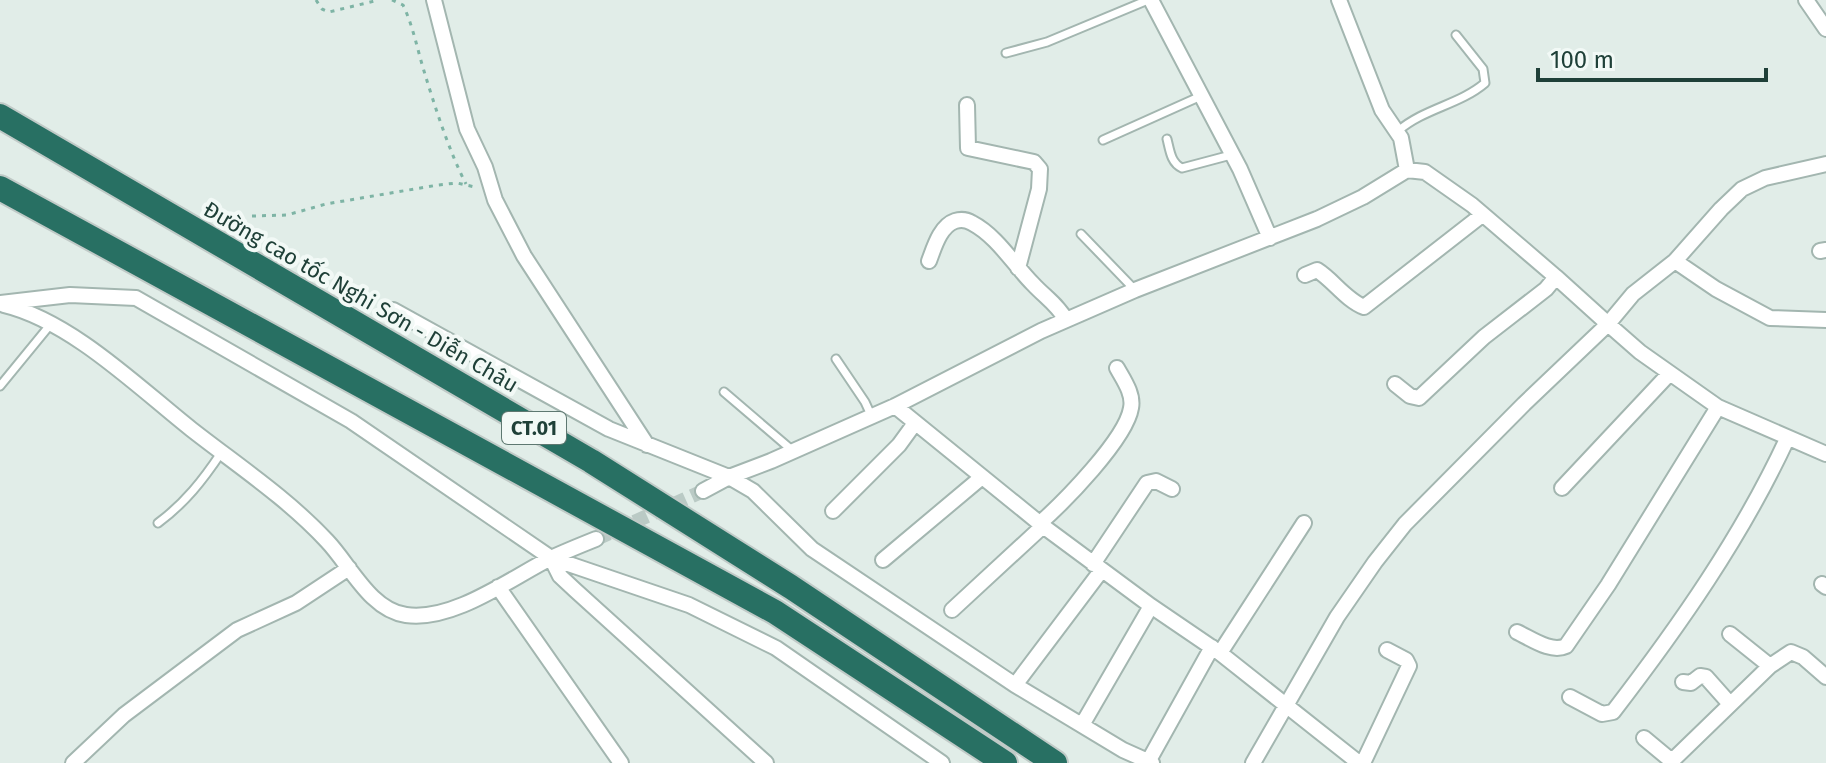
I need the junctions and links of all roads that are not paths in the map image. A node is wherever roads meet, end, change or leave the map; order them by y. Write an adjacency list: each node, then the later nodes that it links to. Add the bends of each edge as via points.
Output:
1 (434, 0): 44 (street, via 467,129 493,194 524,256)
2 (1150, 0): 7 (lane); 8 (street)
3 (1339, 0): 11 (street, via 1382,110)
4 (1806, 0): 5 (street)
5 (1826, 29)
6 (1456, 35): 11 (lane, via 1483,69 1485,83)
7 (1006, 53)
8 (1201, 96): 13 (lane); 14 (street)
9 (967, 105): 23 (street, via 968,148 1034,162 1040,169)
10 (0, 116): 83 (highway, Đường cao tốc Nghi Sơn - Diễn Châu / CT.01, via 591,461)
11 (1398, 131): 16 (street)
12 (1167, 139): 14 (lane, via 1175,165 1182,168)
13 (1103, 140)
14 (1231, 155): 20 (street)
15 (1826, 164): 22 (street, via 1742,189)
16 (1407, 170): 18 (street, via 1425,172); 20 (street, via 1363,197)
17 (0, 188): 82 (highway, CT.01, via 775,612)
18 (1482, 215): 24 (street, via 1364,307 1317,270); 25 (street)
19 (1081, 234): 26 (lane)
20 (1270, 238): 26 (street)
21 (929, 261): 23 (street, via 944,229 964,219 979,227)
22 (1675, 261): 30 (street, via 1770,318); 31 (street, via 1633,294)
23 (1018, 268): 29 (street)
24 (1305, 275)
25 (1556, 277): 31 (street); 36 (street, via 1419,398)
26 (1135, 290): 29 (street)
27 (0, 304): 32 (street); 58 (street, via 70,295 136,298 351,421)
28 (393, 310): 44 (street)
29 (1066, 320): 39 (street)
30 (1826, 320)
31 (1608, 324): 35 (street); 75 (street, via 1405,524 1337,617)
32 (50, 325): 37 (lane); 46 (street, via 119,369)
33 (836, 359): 41 (lane)
34 (1117, 368): 56 (street, via 1131,400 1127,420)
35 (1669, 374): 40 (street); 50 (street)
36 (1395, 384)
37 (0, 386)
38 (724, 392): 45 (lane)
39 (895, 406): 41 (street); 42 (street)
40 (1718, 407): 43 (street); 65 (street, via 1566,646 1558,649)
41 (871, 415): 45 (street)
42 (915, 423): 49 (street); 53 (street)
43 (1787, 439): 47 (street); 73 (street, via 1704,588 1613,712 1602,714)
44 (647, 446): 48 (street)
45 (793, 451): 48 (street)
46 (221, 453): 54 (lane, via 182,505); 61 (street, via 274,492)
47 (1826, 454)
48 (729, 477): 52 (street); 72 (street, via 753,491 812,549)
49 (982, 477): 56 (street); 59 (street)
50 (1562, 488)
51 (1172, 489): 60 (street, via 1156,481 1147,483)
52 (703, 491)
53 (833, 511)
54 (158, 523)
55 (1304, 523): 67 (street)
56 (1041, 525): 60 (street); 64 (street)
57 (596, 539): 58 (street)
58 (551, 558): 62 (street); 80 (street, via 560,576); 81 (street, via 689,605 776,648)
59 (883, 560)
60 (1097, 567): 63 (street); 72 (street)
61 (349, 568): 62 (street, via 379,602 409,616 445,610); 78 (street, via 296,603 237,630 124,715)
62 (498, 587): 79 (street)
63 (1151, 606): 67 (street); 76 (street)
64 (952, 610)
65 (1517, 632)
66 (1730, 634): 69 (street)
67 (1216, 650): 75 (street); 84 (street)
68 (1387, 650): 86 (street, via 1409,666)
69 (1770, 666): 70 (street, via 1785,654 1799,653); 74 (street)
70 (1826, 677)
71 (1683, 682): 74 (street, via 1706,677)
72 (1015, 685): 76 (street)
73 (1570, 697)
74 (1730, 704): 77 (street, via 1673,759)
75 (1285, 705): 85 (street); 86 (street)
76 (1082, 725): 84 (street)
77 (1644, 738)
78 (73, 763)
79 (621, 763)
80 (766, 763)
81 (942, 763)
82 (1005, 763)
83 (1055, 763)
84 (1150, 763)
85 (1253, 763)
86 (1361, 763)

